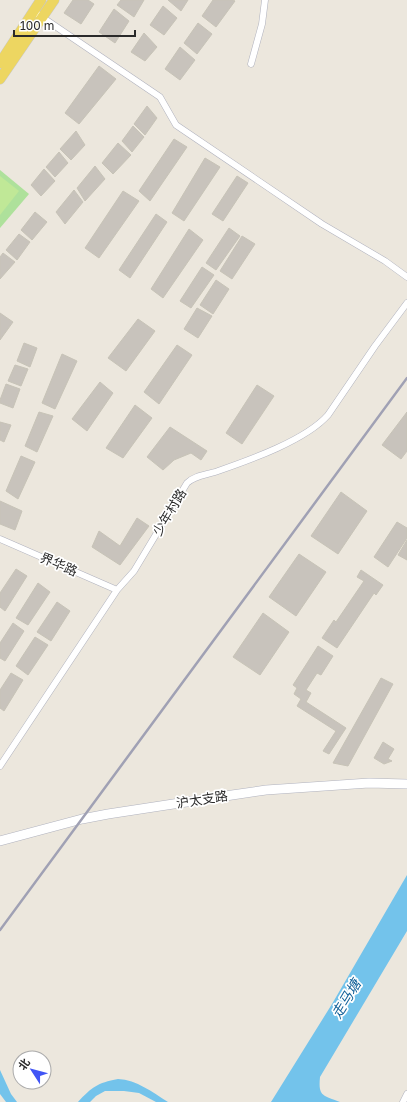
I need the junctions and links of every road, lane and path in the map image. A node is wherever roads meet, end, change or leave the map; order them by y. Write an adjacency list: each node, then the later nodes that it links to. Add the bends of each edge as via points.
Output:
1 (41, 0): 4 (main road)
2 (54, 0): 5 (main road)
3 (265, 0): 7 (street, via 262,24)
4 (33, 11): 5 (street); 6 (main road)
5 (42, 17): 8 (main road); 9 (street, via 160,98 176,125 322,224)
6 (0, 63)
7 (251, 64)
8 (0, 79)
9 (407, 277)
10 (407, 303): 12 (street, 少年村路, via 319,424 273,450 218,471 194,477 187,483 134,571)
11 (0, 539): 12 (street, 界华路)
12 (117, 590): 13 (street, 少年村路)
13 (0, 766)
14 (407, 784): 15 (street, 沪太支路, via 369,783 266,790 108,814)
15 (0, 841)
16 (407, 1094): 17 (street)
17 (403, 1102)

